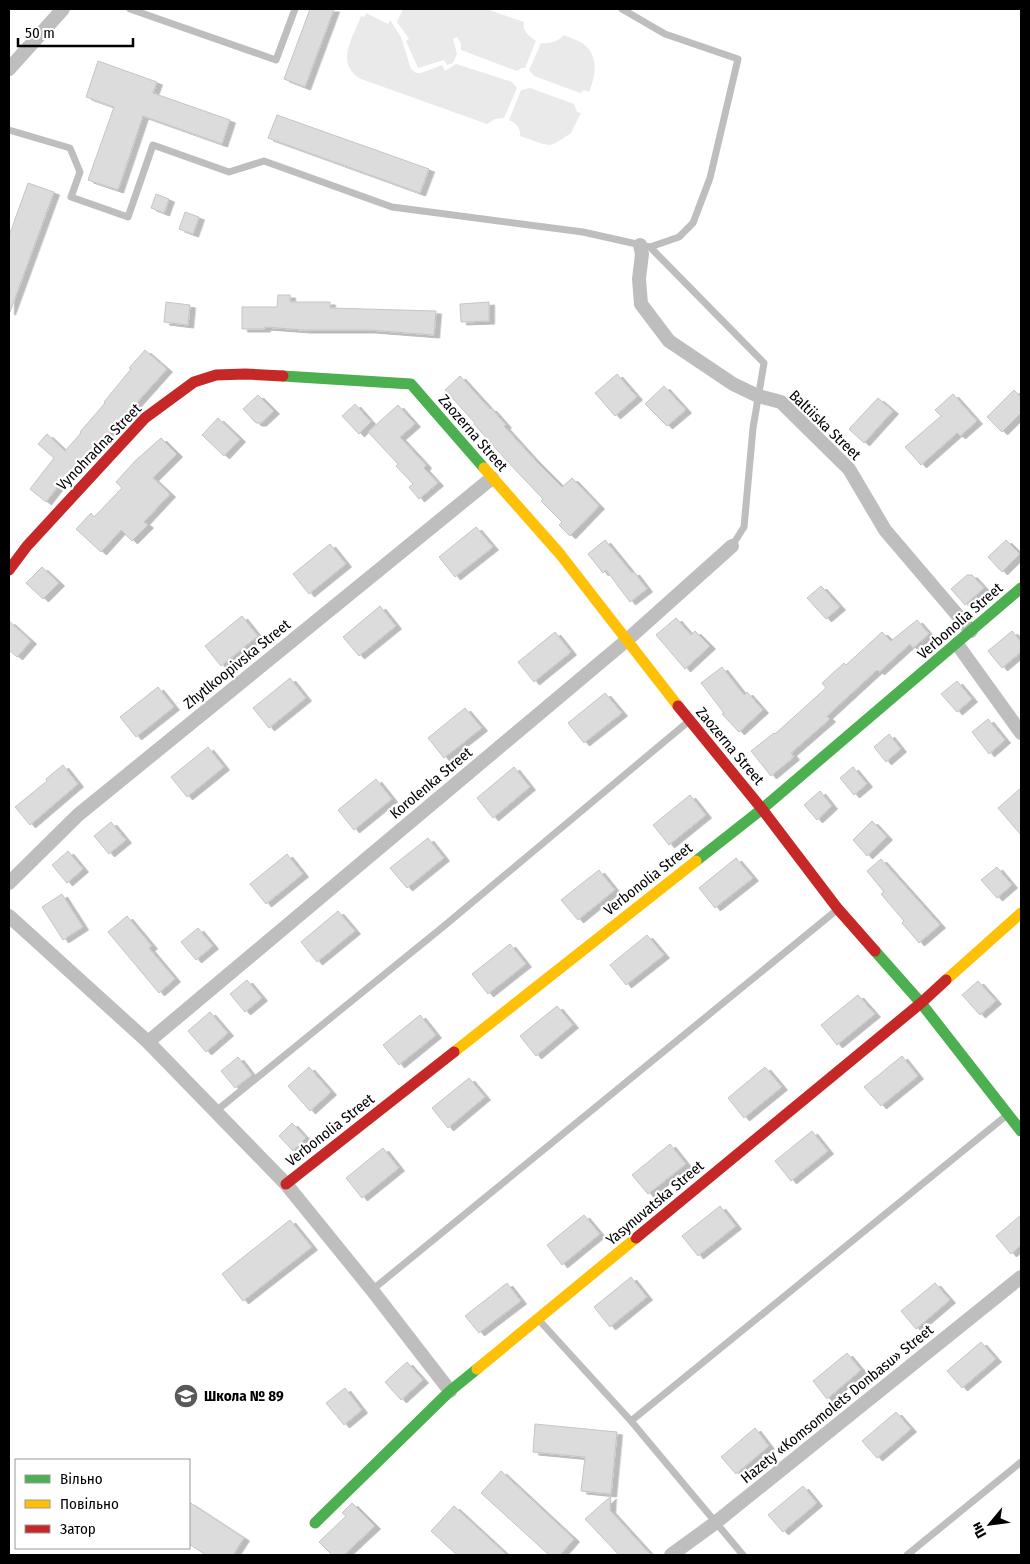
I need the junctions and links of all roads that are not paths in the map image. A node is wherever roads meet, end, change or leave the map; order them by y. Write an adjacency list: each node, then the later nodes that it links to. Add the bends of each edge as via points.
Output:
1 (63, 9): 5 (street)
2 (130, 9): 3 (lane, via 276,60)
3 (295, 9)
4 (622, 9): 7 (lane, via 665,34 738,59 710,178 693,224 679,237)
5 (9, 69)
6 (9, 130): 7 (lane, via 70,148 80,172 71,196 128,217 153,145 229,172 264,161 392,207 583,232)
7 (645, 246): 9 (lane, via 764,363); 9 (street, Baltiiska Street, via 638,279 641,304 669,341 733,384)
8 (411, 384): 10 (street, Zaozerna Street); 12 (street, Vynohradna Street, via 245,374 216,375 194,382 144,418)
9 (758, 396): 11 (lane, via 744,526); 14 (street, Baltiiska Street, via 781,402 849,469 886,530)
10 (492, 478): 15 (street, Zaozerna Street, via 560,554); 20 (street, Zhytlkoopivska Street, via 78,815)
11 (732, 546): 15 (street, Korolenka Street)
12 (9, 570)
13 (1021, 588): 14 (street, Verbonolia Street)
14 (971, 631): 16 (street, Verbonolia Street)
15 (627, 640): 17 (street, Zaozerna Street); 25 (street, Korolenka Street)
16 (957, 644): 18 (street); 19 (street, Verbonolia Street)
17 (689, 721): 19 (street, Zaozerna Street); 26 (lane, via 452,920)
18 (1021, 733)
19 (762, 808): 21 (street, Zaozerna Street); 29 (street, Verbonolia Street)
20 (9, 883)
21 (838, 908): 24 (street, Zaozerna Street); 31 (lane)
22 (1021, 913): 24 (street, Yasynuvatska Street)
23 (9, 916): 25 (street)
24 (921, 1003): 27 (street, Zaozerna Street); 32 (street, Yasynuvatska Street)
25 (148, 1042): 26 (street)
26 (216, 1111): 29 (street)
27 (1008, 1114): 28 (street, Zaozerna Street); 34 (lane)
28 (1021, 1131)
29 (286, 1184): 31 (street)
30 (1021, 1277): 37 (street, Hazety «Komsomolets Donbasu» Street)
31 (372, 1290): 33 (street)
32 (538, 1319): 33 (street, Yasynuvatska Street); 34 (lane)
33 (450, 1391): 36 (street, Yasynuvatska Street)
34 (632, 1421): 37 (lane)
35 (1021, 1462): 40 (lane)
36 (315, 1523)
37 (714, 1523): 38 (street, Hazety «Komsomolets Donbasu» Street); 39 (lane)
38 (671, 1555)
39 (743, 1555)
40 (907, 1555)

